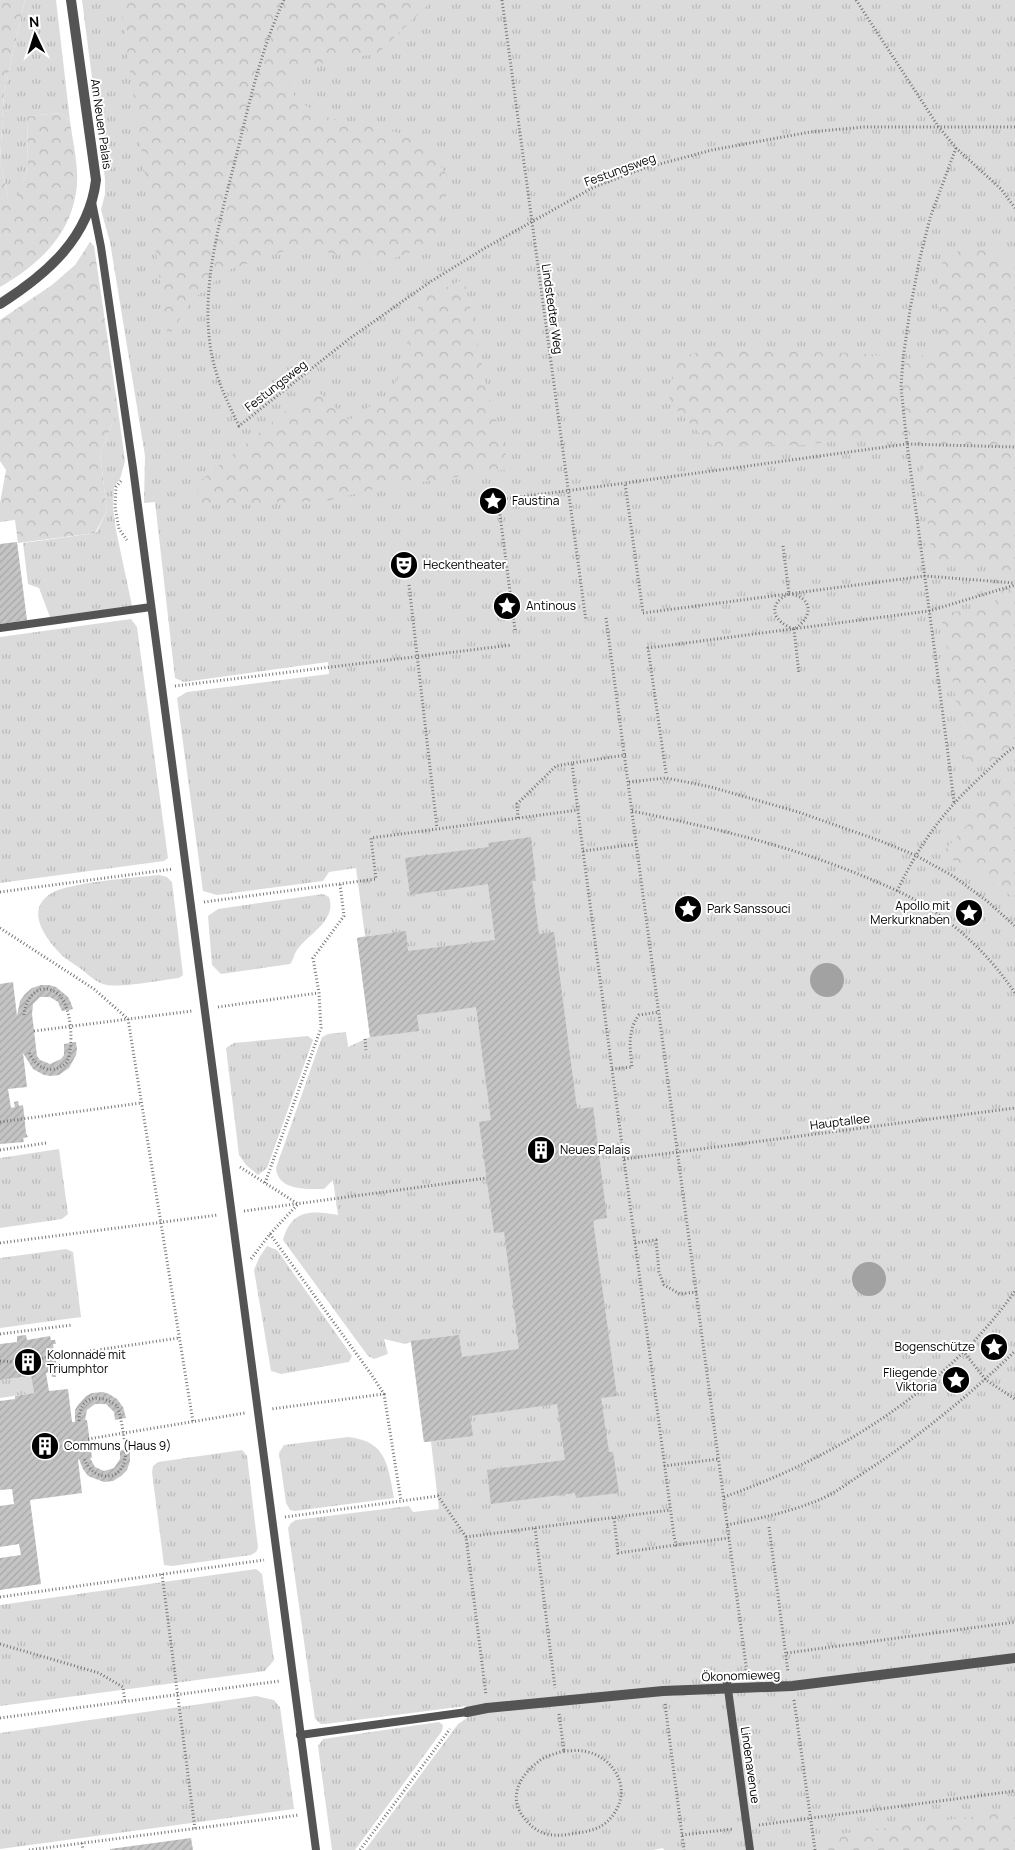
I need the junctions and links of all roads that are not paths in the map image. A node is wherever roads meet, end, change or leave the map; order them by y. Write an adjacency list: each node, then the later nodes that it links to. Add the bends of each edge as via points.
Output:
1 (71, 0): 2 (street, Am Neuen Palais, via 96,180)
2 (92, 202): 3 (street, Am Neuen Palais, via 62,256 25,288); 4 (lane)
3 (0, 304)
4 (151, 607): 5 (lane); 9 (lane)
5 (0, 628)
6 (1015, 1658): 7 (street, Ökonomieweg, via 792,1686 749,1688)
7 (727, 1685): 8 (street, Ökonomieweg, via 557,1700); 11 (lane, Lindenavenue)
8 (463, 1713): 9 (lane)
9 (300, 1735): 10 (lane)
10 (316, 1850)
11 (750, 1850)

